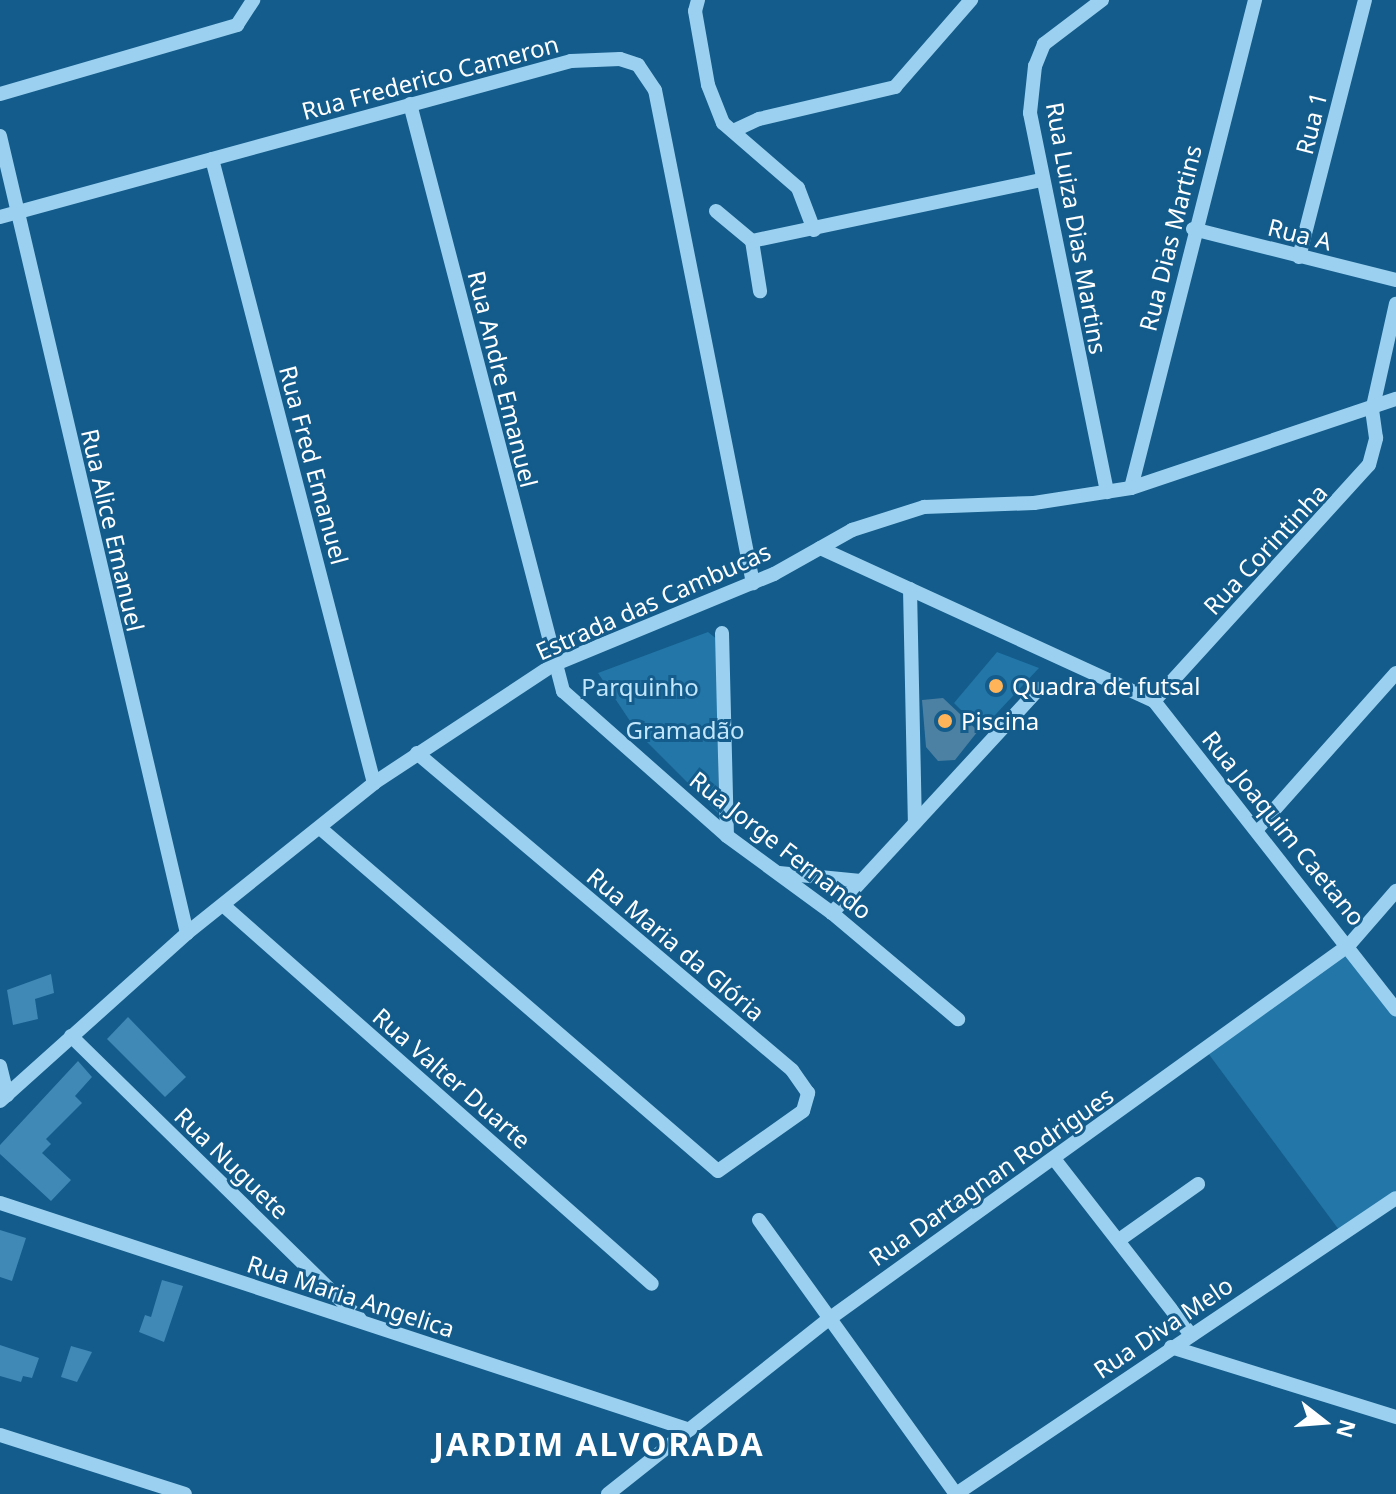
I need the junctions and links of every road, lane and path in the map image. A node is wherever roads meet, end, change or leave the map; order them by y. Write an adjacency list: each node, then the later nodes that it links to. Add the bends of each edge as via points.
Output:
1 (253, 0): 7 (street, via 237,25)
2 (698, 0): 9 (street, via 695,11 708,85 723,123)
3 (971, 0): 9 (street, via 895,87 759,119)
4 (1102, 0): 12 (street, Rua Luiza Dias Martins, via 1044,44 1035,66 1030,113)
5 (1255, 0): 15 (street, Rua Dias Martins)
6 (1365, 0): 18 (street, Rua 1)
7 (0, 94)
8 (410, 104): 11 (street, Rua Frederico Cameron); 27 (street, Rua Frederico Cameron, via 571,61 620,59 638,65 655,90); 30 (street, Rua Andre Emanuel)
9 (733, 131): 16 (street, via 798,188)
10 (0, 136): 14 (street, Rua Alice Emanuel)
11 (212, 159): 14 (street, Rua Frederico Cameron); 35 (street, Rua Fred Emanuel)
12 (1042, 180): 16 (street); 25 (street, Rua Luiza Dias Martins)
13 (716, 211): 17 (street)
14 (7, 216): 45 (street, Rua Alice Emanuel)
15 (1193, 229): 18 (street, Rua A); 24 (street, Rua Dias Martins)
16 (814, 230): 17 (street)
17 (752, 241): 20 (street)
18 (1299, 257): 19 (street, Rua A)
19 (1396, 280)
20 (760, 291)
21 (1396, 304): 23 (street, Rua Corintinha)
22 (1396, 399): 23 (street, Estrada das Cambucas)
23 (1372, 411): 24 (street, Estrada das Cambucas); 33 (street, Rua Corintinha, via 1376,438 1369,465)
24 (1131, 488): 25 (street, Estrada das Cambucas)
25 (1107, 492): 26 (street, Estrada das Cambucas, via 1034,503 924,507 852,530)
26 (820, 548): 27 (street, Estrada das Cambucas); 28 (street, Rua Joaquim Caetano)
27 (753, 583): 30 (street, Estrada das Cambucas)
28 (910, 589): 33 (street, Rua Joaquim Caetano); 36 (street)
29 (722, 633): 39 (street)
30 (553, 665): 34 (street, Estrada das Cambucas); 39 (street, Rua Jorge Fernando, via 563,691)
31 (1396, 673): 38 (street)
32 (1039, 689): 36 (street)
33 (1154, 701): 38 (street, Rua Joaquim Caetano)
34 (417, 753): 35 (street, Estrada das Cambucas); 37 (street, Rua Maria da Glória, via 803,1083 808,1093 803,1111 718,1171)
35 (374, 783): 37 (street, Estrada das Cambucas)
36 (915, 823): 41 (street)
37 (320, 828): 43 (street, Estrada das Cambucas)
38 (1257, 829): 46 (street, Rua Joaquim Caetano)
39 (727, 836): 40 (street, Rua Jorge Fernando)
40 (779, 873): 41 (street); 44 (street, Rua Jorge Fernando)
41 (861, 881): 44 (street)
42 (1396, 891): 46 (street, Rua Dartagnan Rodrigues)
43 (223, 905): 45 (street, Estrada das Cambucas); 58 (street, Rua Valter Duarte)
44 (832, 913): 48 (street, Rua Jorge Fernando)
45 (187, 933): 49 (street, Estrada das Cambucas)
46 (1349, 945): 47 (street, Rua Joaquim Caetano); 52 (street, Rua Dartagnan Rodrigues)
47 (1396, 1010)
48 (958, 1019)
49 (71, 1036): 51 (street, Estrada das Cambucas); 60 (street, Rua Nuguete)
50 (0, 1066): 51 (street)
51 (4, 1098)
52 (1055, 1160): 57 (street); 59 (street, Rua Dartagnan Rodrigues)
53 (1198, 1184): 57 (street)
54 (1396, 1198): 61 (street, Rua Diva Melo)
55 (0, 1203): 60 (street, Rua Maria Angelica)
56 (759, 1220): 59 (street)
57 (1119, 1240): 61 (street)
58 (652, 1284)
59 (829, 1319): 64 (street, Rua Dartagnan Rodrigues); 68 (street)
60 (363, 1322): 64 (street, Rua Maria Angelica)
61 (1191, 1335): 62 (street, Rua Diva Melo)
62 (1171, 1347): 63 (street); 68 (street, Rua Diva Melo)
63 (1396, 1417)
64 (690, 1430): 67 (street, Rua Dartagnan Rodrigues)
65 (0, 1435): 66 (street)
66 (185, 1494)
67 (608, 1494)
68 (956, 1494)

